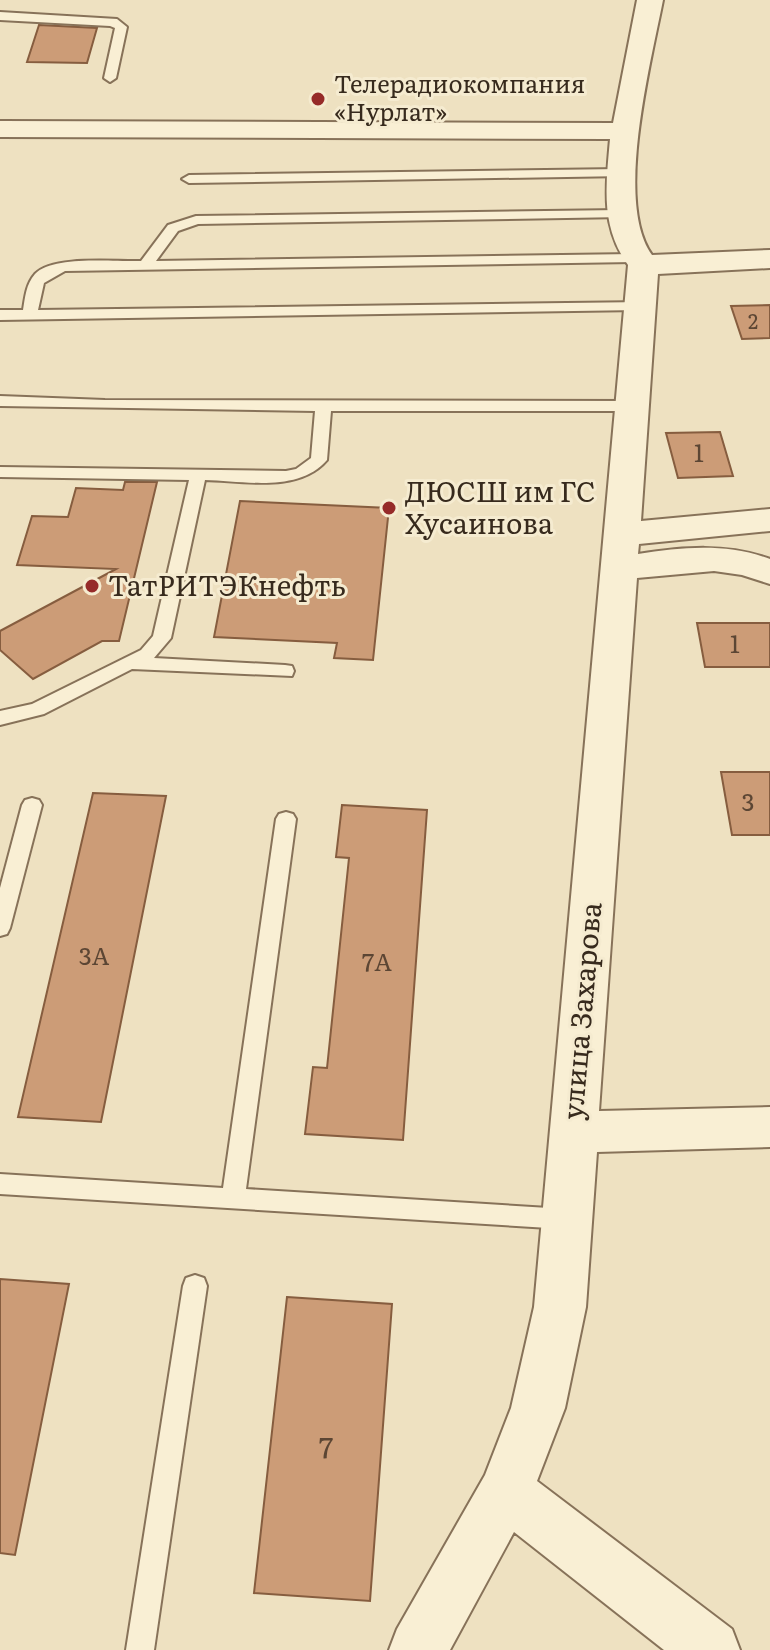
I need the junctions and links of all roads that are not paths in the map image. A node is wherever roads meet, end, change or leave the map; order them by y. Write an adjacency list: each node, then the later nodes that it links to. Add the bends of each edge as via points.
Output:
1 (650, 0): 5 (street)
2 (0, 16): 3 (lane, via 113,22 121,27 121,37)
3 (110, 78)
4 (0, 129): 5 (street)
5 (627, 131): 6 (street)
6 (621, 173): 7 (lane); 8 (street)
7 (189, 179)
8 (620, 214): 10 (lane, via 196,220 173,228); 11 (street)
9 (770, 259): 11 (street)
10 (145, 266): 11 (lane); 13 (lane, via 53,269 36,280)
11 (639, 276): 13 (lane); 16 (street, улица Захарова)
12 (0, 315): 13 (lane)
13 (30, 315)
14 (0, 401): 15 (lane)
15 (323, 406): 16 (lane); 18 (lane, via 319,460 312,467 286,476)
16 (632, 406): 20 (street, улица Захарова)
17 (0, 472): 18 (lane)
18 (198, 475): 22 (lane, via 162,638 147,654)
19 (770, 520): 20 (street)
20 (620, 551): 21 (street, via 735,560); 29 (street, улица Захарова)
21 (770, 572)
22 (128, 663): 23 (lane); 24 (lane, via 37,709)
23 (285, 671)
24 (0, 718)
25 (32, 805): 27 (lane)
26 (286, 819): 31 (lane)
27 (0, 928)
28 (770, 1127): 29 (street)
29 (572, 1132): 32 (street, улица Захарова)
30 (0, 1184): 31 (lane)
31 (233, 1199): 32 (lane)
32 (565, 1219): 34 (street, улица Захарова, via 552,1352 538,1408)
33 (195, 1286): 35 (lane)
34 (506, 1491): 36 (street, улица Захарова); 37 (street)
35 (140, 1650)
36 (418, 1650)
37 (711, 1650)

